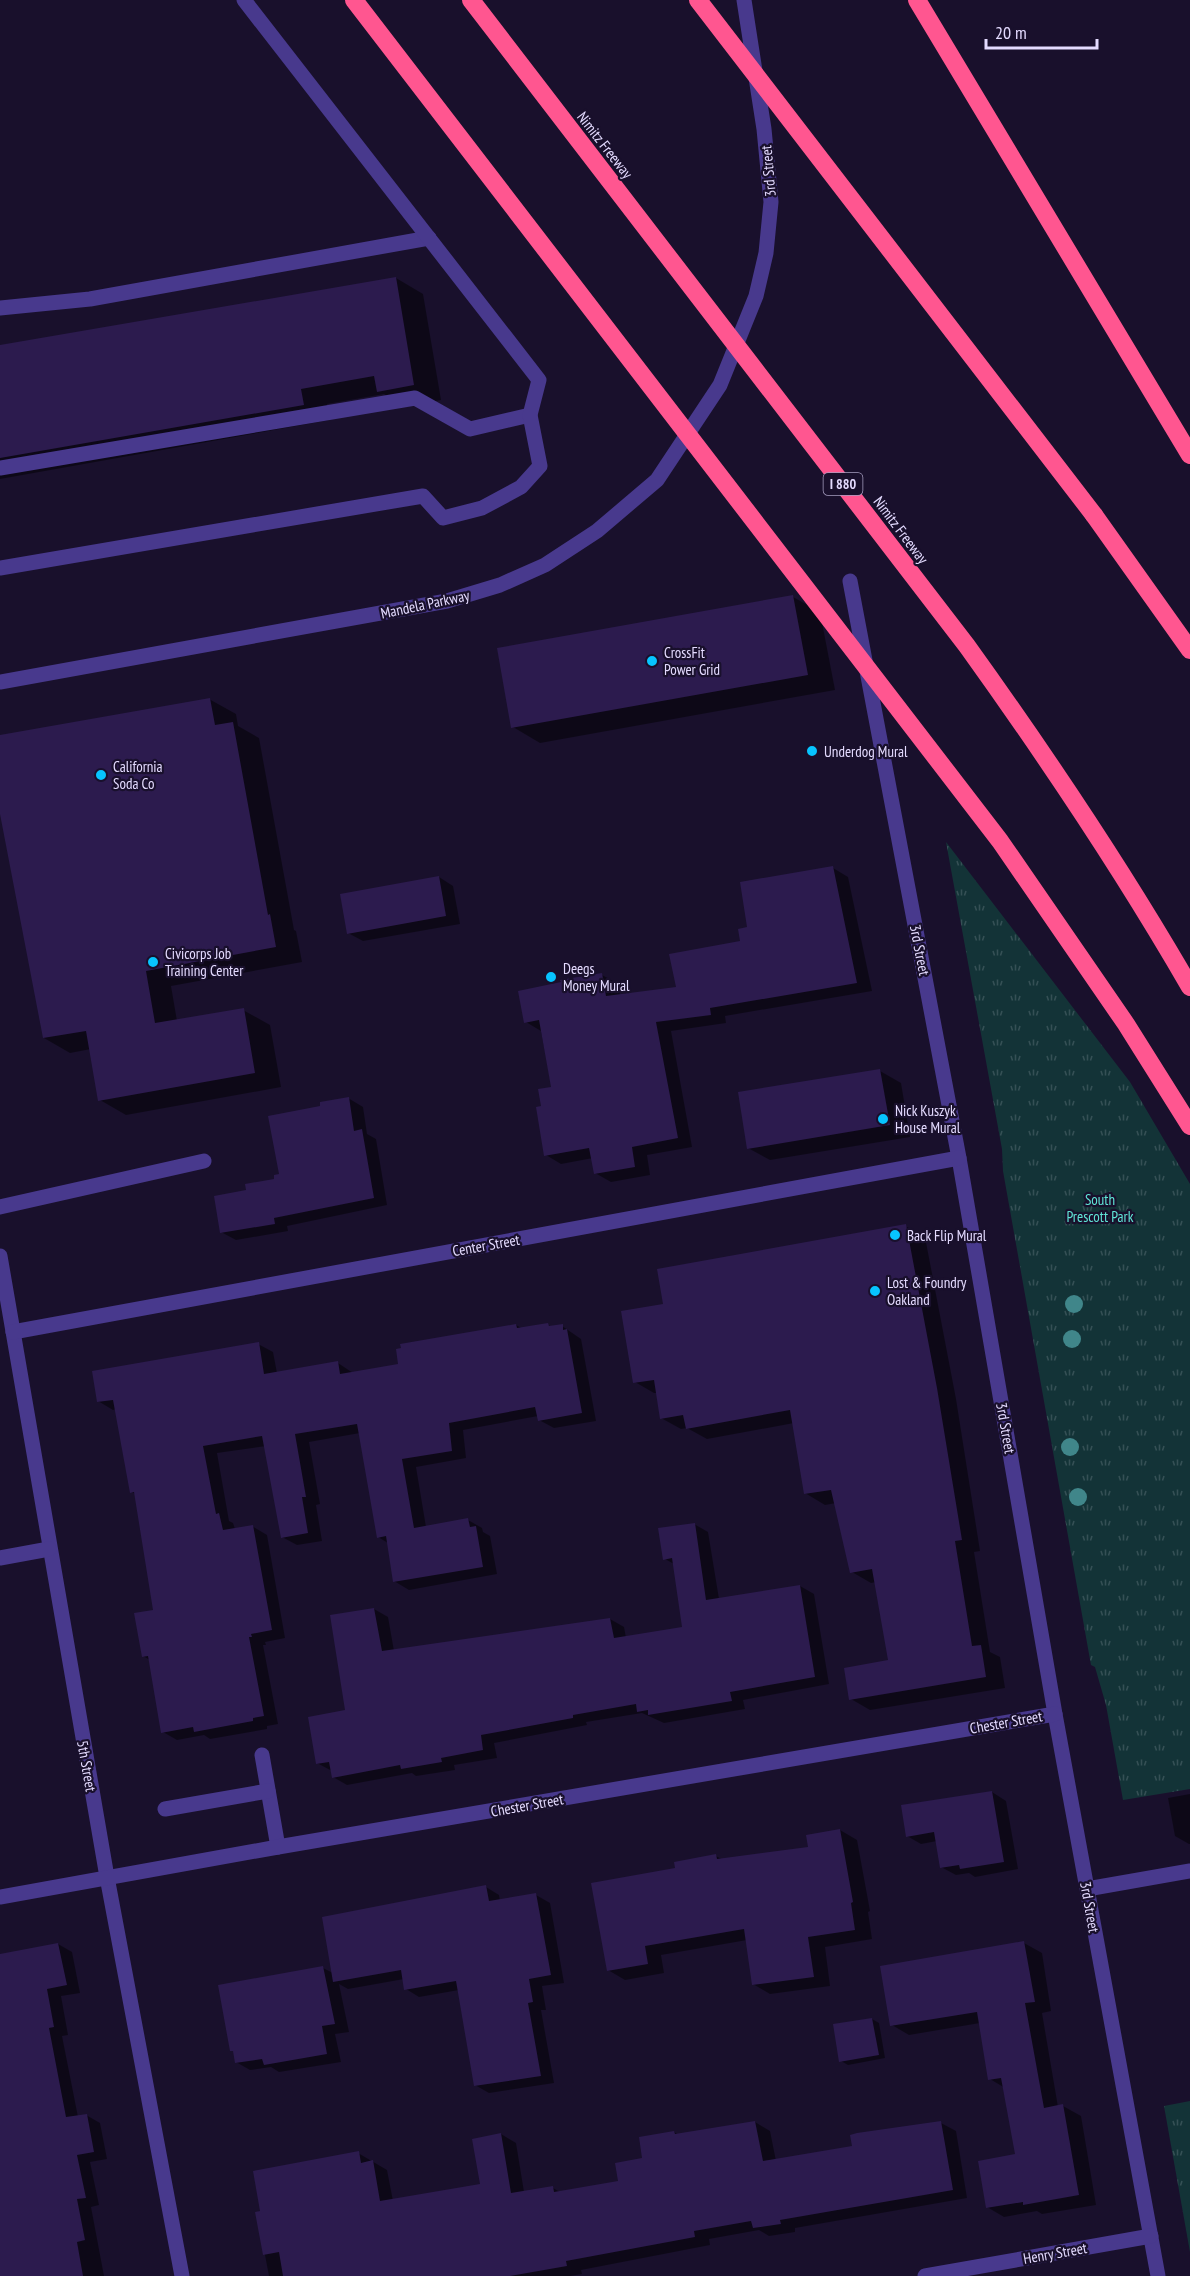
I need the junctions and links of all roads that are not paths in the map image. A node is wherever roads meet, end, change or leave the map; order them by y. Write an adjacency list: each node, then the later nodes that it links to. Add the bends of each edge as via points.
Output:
1 (244, 0): 7 (street)
2 (354, 0): 18 (highway, bridge, via 963,790 1087,966)
3 (471, 0): 17 (highway, Nimitz Freeway / I 880, bridge, via 967,646 1083,815)
4 (698, 0): 15 (highway, bridge, via 1094,515)
5 (744, 0): 9 (street, 3rd Street, via 771,202 766,253)
6 (917, 0): 11 (highway)
7 (429, 238): 8 (street, via 90,299); 10 (street, via 539,380)
8 (0, 308)
9 (740, 339): 16 (street, Mandela Parkway, via 720,385 657,480 597,531 545,565 500,585 447,601)
10 (530, 416): 12 (street, via 470,429 416,398); 13 (street, via 540,466 521,487 482,508 443,518 423,496)
11 (1190, 455)
12 (0, 468)
13 (0, 568)
14 (850, 581): 19 (street, 3rd Street)
15 (1190, 650)
16 (0, 682)
17 (1190, 987)
18 (1190, 1126)
19 (959, 1158): 23 (street, Center Street); 26 (street, 3rd Street)
20 (204, 1161): 21 (street)
21 (0, 1207)
22 (0, 1256): 23 (street, 5th Street)
23 (13, 1332): 24 (street, 5th Street)
24 (49, 1549): 25 (street); 32 (street, 5th Street)
25 (0, 1558)
26 (1055, 1714): 30 (street, Chester Street); 33 (street, 3rd Street)
27 (262, 1755): 28 (street)
28 (268, 1791): 29 (street); 30 (street)
29 (165, 1809)
30 (278, 1847): 32 (street, Chester Street)
31 (1190, 1872): 33 (street)
32 (107, 1877): 34 (street, Chester Street); 36 (street, 5th Street)
33 (1087, 1889): 35 (street, 3rd Street)
34 (0, 1898)
35 (1150, 2236): 37 (street, Henry Street); 38 (street, 3rd Street)
36 (182, 2276)
37 (925, 2276)
38 (1158, 2276)

